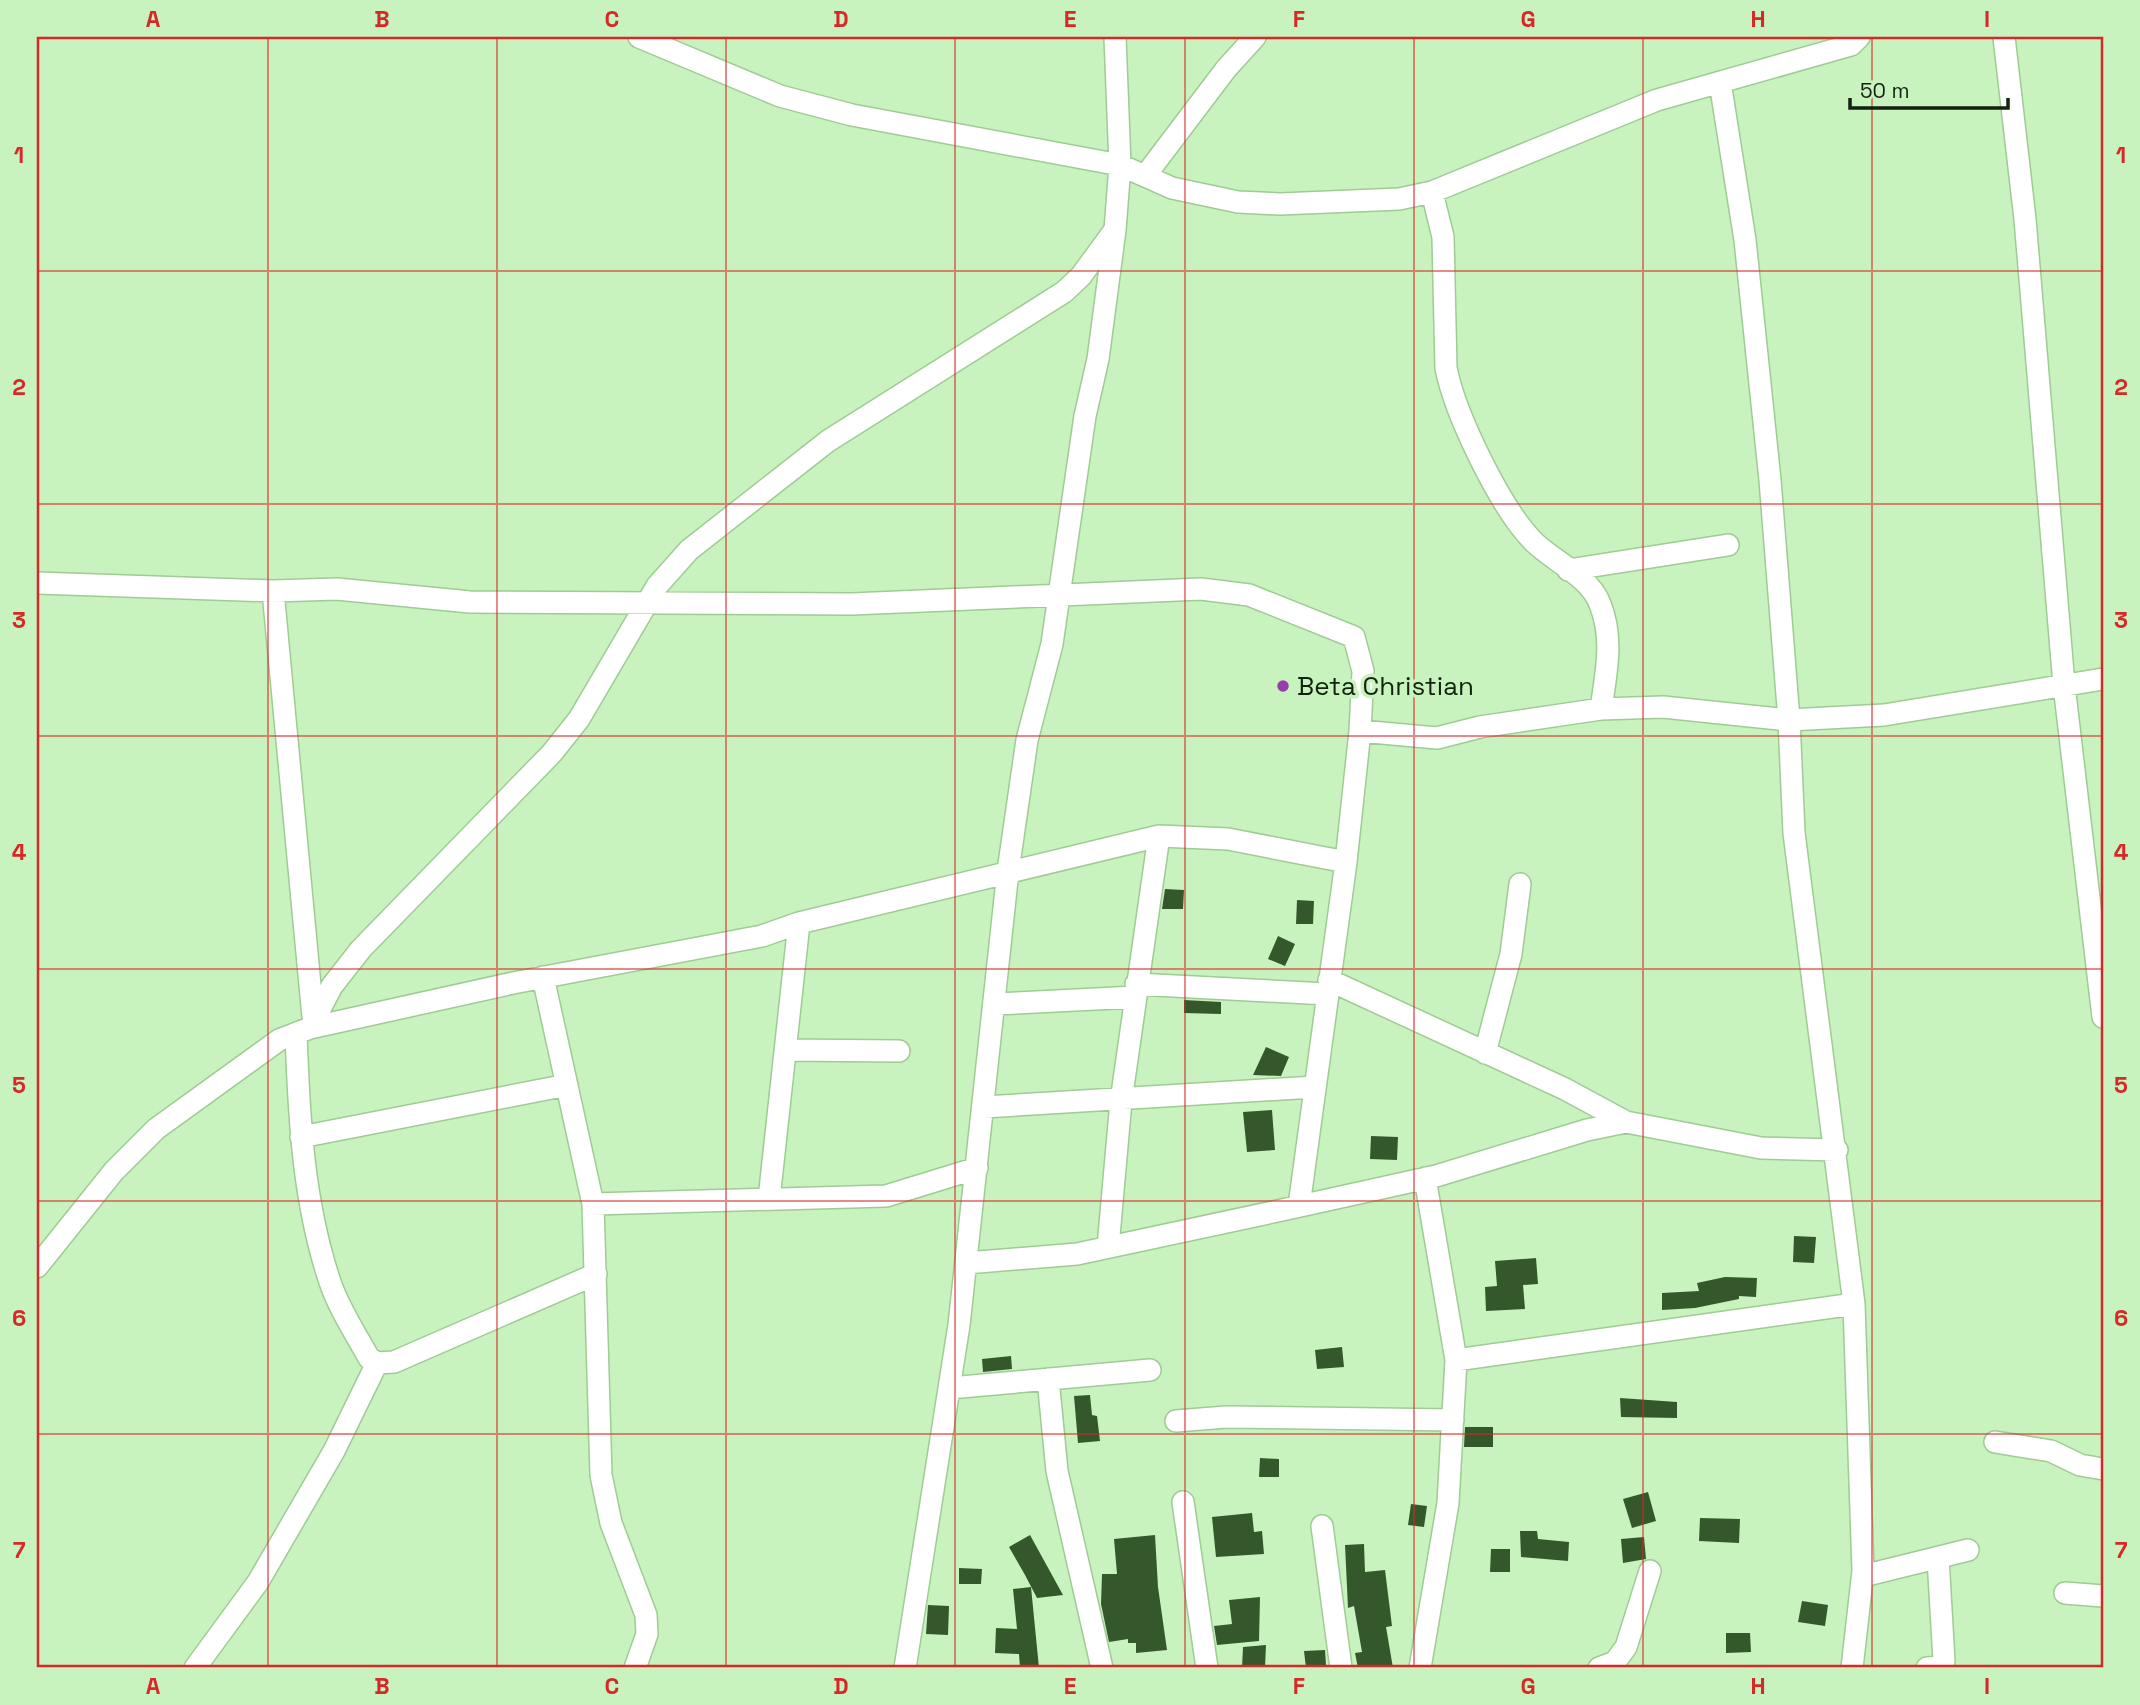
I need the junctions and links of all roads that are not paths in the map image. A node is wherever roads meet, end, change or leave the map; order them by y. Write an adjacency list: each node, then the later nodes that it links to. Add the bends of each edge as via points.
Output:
1 (639, 37): 7 (street, via 780,96 852,115)
2 (1115, 37): 7 (street)
3 (1255, 37): 8 (street)
4 (1859, 37): 6 (street, via 1851,45)
5 (2004, 37): 18 (street, via 2025,219)
6 (1720, 82): 9 (street, via 1657,100); 20 (street, via 1745,240)
7 (1119, 165): 8 (street); 10 (street)
8 (1145, 176): 9 (street, via 1172,188 1238,202 1399,199)
9 (1432, 192): 12 (street, via 1443,237 1450,389 1504,502 1533,541)
10 (1115, 230): 15 (street); 16 (street, via 1064,292 828,441 689,550)
11 (1728, 545): 12 (street)
12 (1568, 570): 19 (street, via 1600,601 1608,631)
13 (37, 583): 14 (street)
14 (273, 592): 16 (street, via 337,589 470,602); 32 (street)
15 (1059, 596): 16 (street, via 924,603); 21 (street, via 1154,589 1249,595 1350,634 1357,643 1363,671); 24 (street, via 1052,644 1027,740)
16 (647, 603): 32 (street, via 579,719 552,753 361,949)
17 (2103, 679): 18 (street)
18 (2064, 685): 20 (street, via 1884,715); 31 (street)
19 (1601, 709): 20 (street, via 1663,707); 21 (street, via 1437,738)
20 (1789, 720): 42 (street, via 1794,833)
21 (1360, 730): 23 (street)
22 (1159, 836): 23 (street, via 1228,839); 24 (street); 29 (street)
23 (1346, 862): 28 (street)
24 (1008, 871): 26 (street); 30 (street)
25 (1520, 884): 35 (street, via 1511,954)
26 (799, 923): 27 (street, via 762,936); 33 (street)
27 (543, 977): 32 (street); 36 (street)
28 (1328, 987): 29 (street); 35 (street); 37 (street)
29 (1136, 991): 30 (street); 38 (street)
30 (996, 1004): 39 (street)
31 (2103, 1017)
32 (306, 1026): 41 (street); 50 (street, via 262,1051 156,1129 114,1171)
33 (785, 1051): 34 (street); 45 (street)
34 (899, 1051)
35 (1485, 1053): 40 (street)
36 (567, 1085): 41 (street); 46 (street)
37 (1314, 1087): 38 (street); 47 (street)
38 (1121, 1101): 39 (street); 48 (street)
39 (984, 1107): 43 (street)
40 (1626, 1122): 42 (street, via 1762,1148); 44 (street)
41 (301, 1138): 54 (street, via 331,1284 369,1358)
42 (1837, 1150): 52 (street)
43 (977, 1168): 45 (street, via 886,1196); 49 (street)
44 (1425, 1178): 47 (street); 53 (street)
45 (769, 1199): 46 (street)
46 (593, 1204): 51 (street)
47 (1299, 1206): 48 (street)
48 (1108, 1247): 49 (street, via 1057,1256)
49 (966, 1262): 57 (street)
50 (37, 1267)
51 (596, 1274): 54 (street, via 394,1362); 71 (street, via 594,1341 604,1499 646,1615 647,1634)
52 (1854, 1304): 53 (street); 67 (street)
53 (1456, 1360): 58 (street)
54 (377, 1363): 70 (street, via 334,1451 258,1582)
55 (1150, 1370): 56 (street)
56 (1048, 1379): 57 (street); 73 (street, via 1057,1471)
57 (950, 1388): 72 (street)
58 (1453, 1420): 59 (street, via 1226,1417); 76 (street, via 1442,1550)
59 (1176, 1421)
60 (1995, 1442): 61 (street, via 2051,1451 2080,1465)
61 (2103, 1469)
62 (1183, 1502): 74 (street)
63 (1322, 1526): 75 (street)
64 (1968, 1550): 65 (street)
65 (1938, 1558): 67 (street); 79 (street, via 1944,1661 1941,1667)
66 (1650, 1571): 77 (street, via 1626,1647 1615,1662)
67 (1863, 1576): 78 (street)
68 (2065, 1592): 69 (street)
69 (2103, 1596)
70 (195, 1668)
71 (635, 1668)
72 (905, 1668)
73 (1102, 1668)
74 (1207, 1668)
75 (1341, 1668)
76 (1420, 1668)
77 (1599, 1668)
78 (1852, 1668)
79 (1927, 1668)

